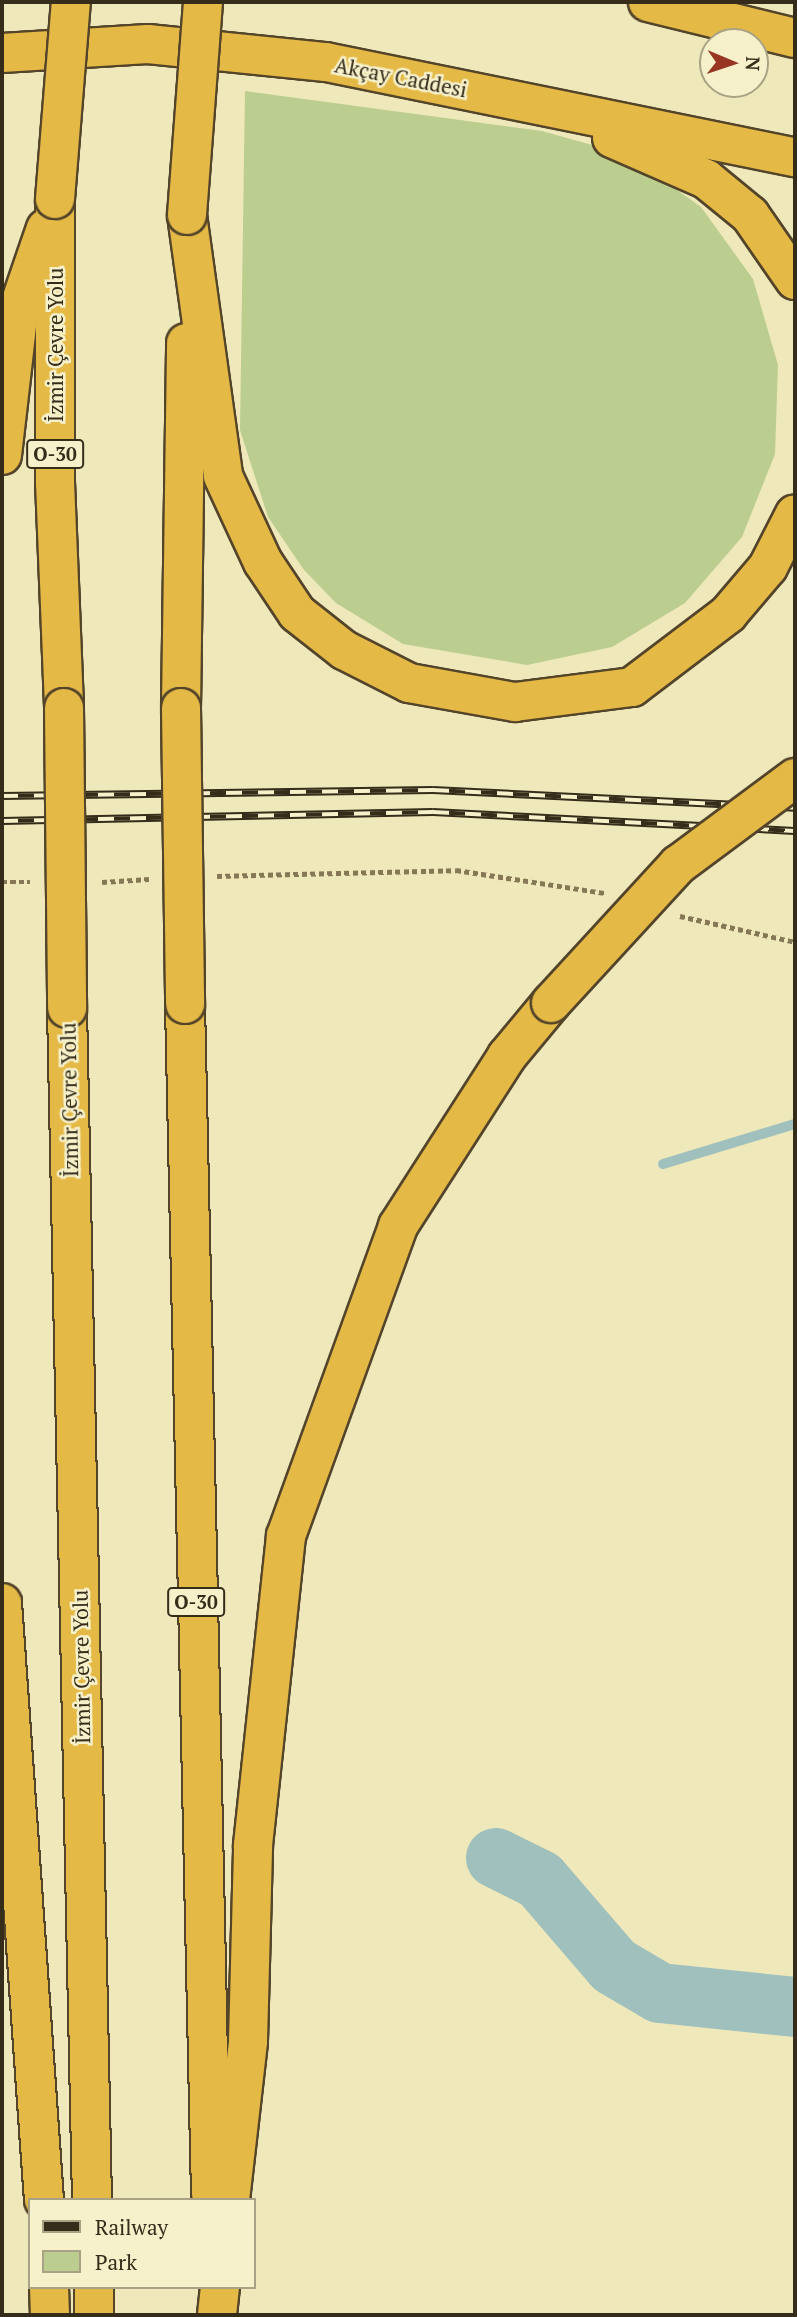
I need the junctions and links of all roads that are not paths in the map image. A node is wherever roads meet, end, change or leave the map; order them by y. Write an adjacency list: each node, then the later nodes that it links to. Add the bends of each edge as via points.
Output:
1 (71, 2): 8 (highway, İzmir Çevre Yolu / O-30, bridge)
2 (203, 2): 9 (highway, O-30, bridge)
3 (648, 2): 4 (highway)
4 (795, 38)
5 (2, 52): 6 (highway, Akçay Caddesi, via 148,44)
6 (326, 62): 7 (highway, Akçay Caddesi); 10 (highway, via 636,146 706,179 750,215)
7 (795, 157)
8 (55, 199): 11 (highway, via 19,307); 16 (highway, İzmir Çevre Yolu / O-30, bridge, via 55,482 64,708)
9 (187, 215): 12 (highway, via 223,476 263,562 297,613 344,650 409,683 515,702 632,687 728,614 768,567); 17 (highway, O-30, bridge, via 181,708)
10 (795, 280)
11 (2, 455)
12 (795, 514)
13 (795, 778): 18 (highway, bridge, via 678,864 551,1003 508,1056 398,1226 286,1536 253,1845 248,2041)
14 (2, 1603): 15 (highway)
15 (44, 2198)
16 (92, 2198)
17 (211, 2198)
18 (230, 2198)
19 (48, 2289): 23 (highway)
20 (94, 2289): 24 (highway)
21 (214, 2289): 25 (highway)
22 (220, 2289): 25 (highway)
23 (50, 2315)
24 (94, 2315)
25 (216, 2315)

